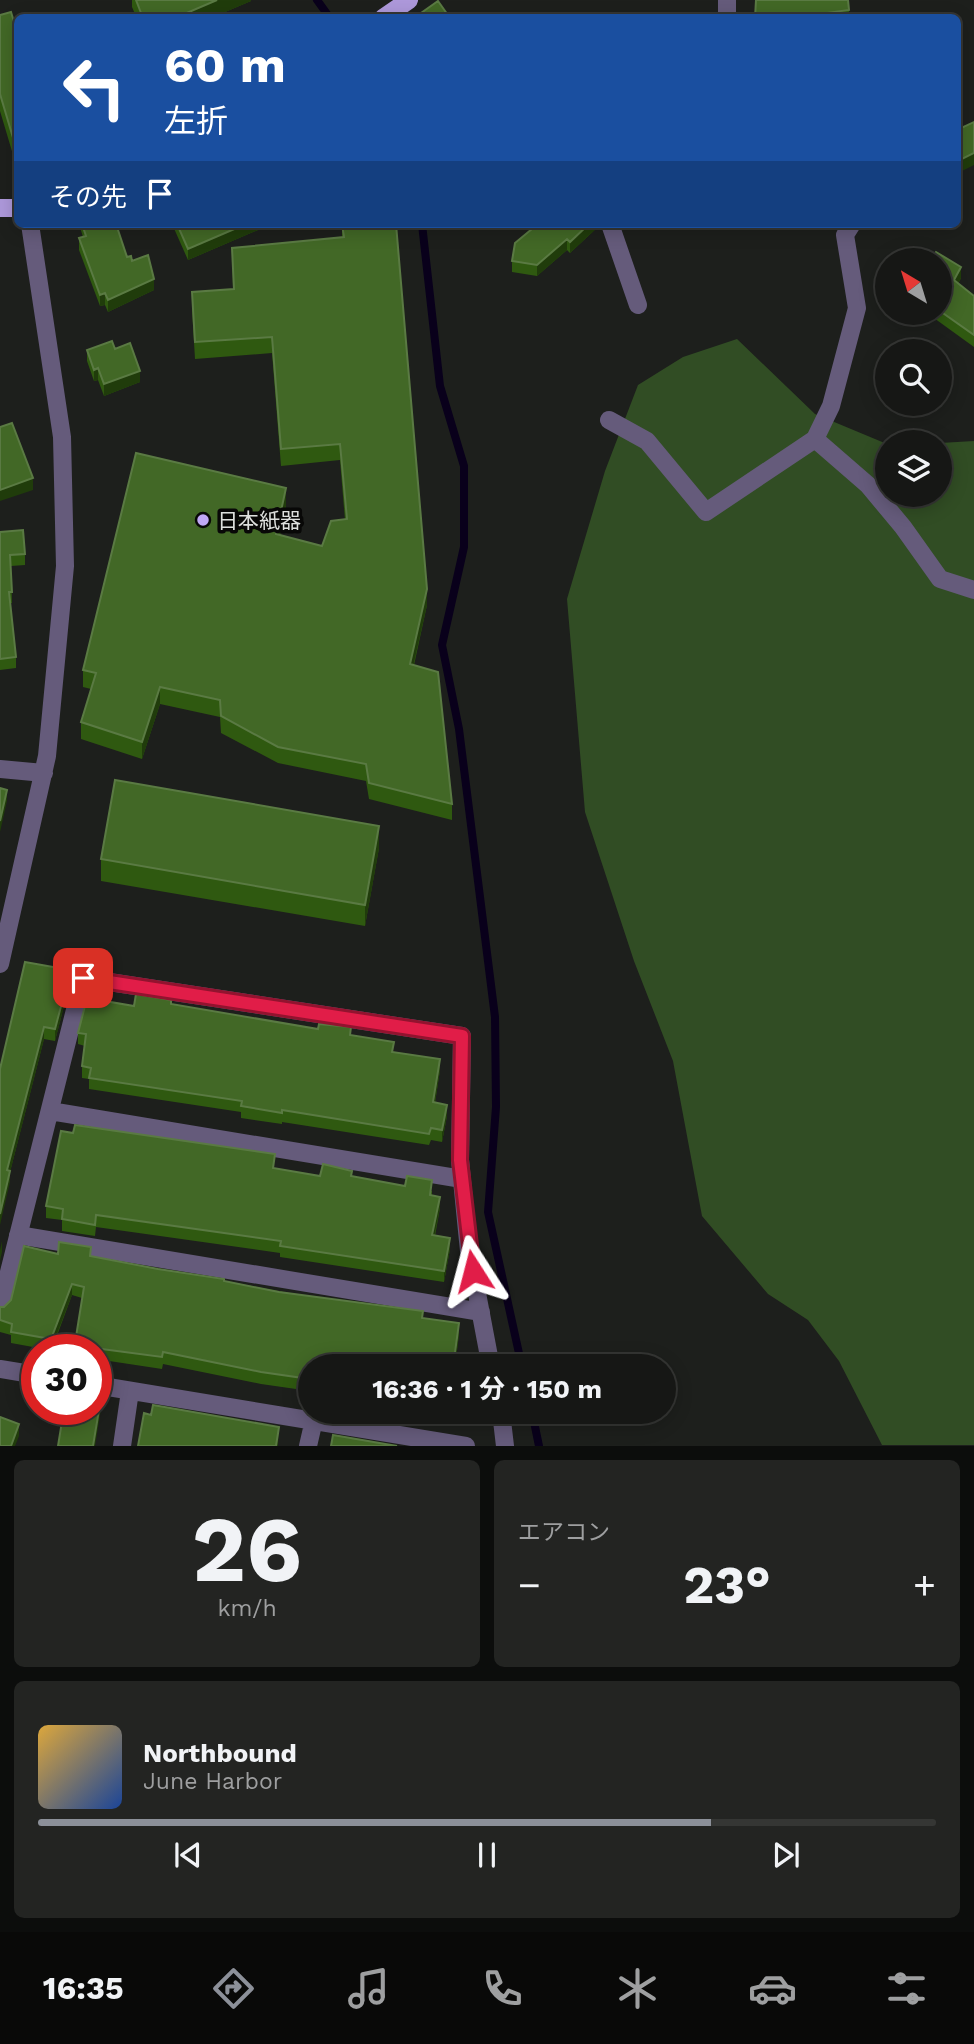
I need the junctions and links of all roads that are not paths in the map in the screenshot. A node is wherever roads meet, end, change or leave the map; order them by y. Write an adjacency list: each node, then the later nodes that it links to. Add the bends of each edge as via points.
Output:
1 (409, 0): 2 (main road)
2 (389, 14)
3 (31, 228): 11 (street, via 62,437 65,566)
4 (611, 228): 6 (street)
5 (849, 228): 8 (street, via 845,234 857,308 831,406)
6 (638, 304)
7 (609, 420): 8 (street, via 647,441 706,512)
8 (815, 439): 9 (street, via 868,485 940,579)
9 (974, 590)
10 (0, 769): 11 (street)
11 (44, 773): 12 (street)
12 (0, 964)
13 (50, 1111): 14 (street); 14 (street, via 83,978 462,1036); 15 (street)
14 (462, 1179): 17 (street)
15 (19, 1236): 16 (street); 17 (street)
16 (0, 1308)
17 (481, 1312): 18 (street)
18 (489, 1354)
19 (0, 1369): 20 (street)
20 (21, 1372)
21 (112, 1388): 22 (street)
22 (130, 1391): 23 (street); 28 (street)
23 (298, 1417)
24 (313, 1424): 29 (street)
25 (338, 1424): 27 (street)
26 (502, 1424): 30 (street)
27 (463, 1445)
28 (121, 1446)
29 (308, 1446)
30 (505, 1446)

